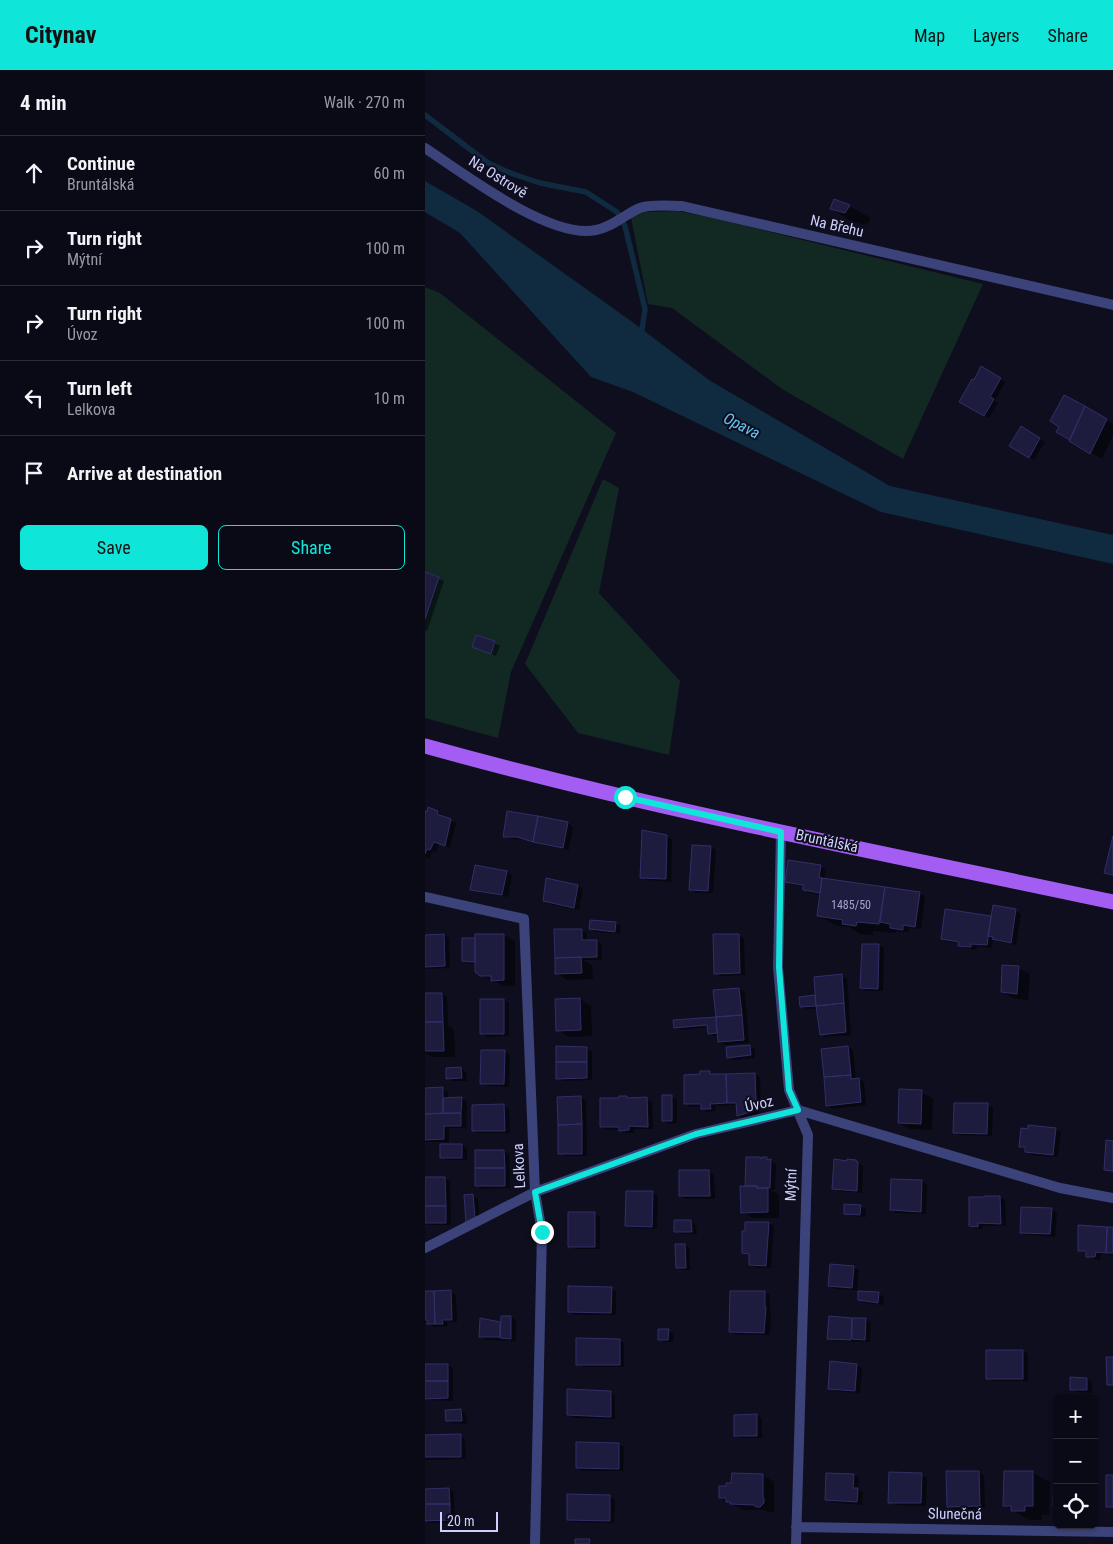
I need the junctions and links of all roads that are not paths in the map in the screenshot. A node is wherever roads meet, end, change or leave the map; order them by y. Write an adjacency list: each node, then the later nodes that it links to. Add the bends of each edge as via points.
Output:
1 (425, 148): 2 (street, Na Ostrově, via 511,204)
2 (557, 226): 3 (street, Na Břehu, via 583,232 598,230 642,207 682,206)
3 (1113, 305)
4 (425, 746): 5 (main road, Bruntálská, via 615,795)
5 (781, 832): 7 (main road, Bruntálská); 8 (street, Mýtní, via 779,967 789,1090)
6 (425, 897): 9 (street, Lelkova, via 524,919)
7 (1113, 902)
8 (798, 1110): 9 (street, Úvoz, via 696,1134); 10 (street, Úvoz, via 1060,1188); 12 (street, Mýtní, via 808,1135)
9 (535, 1192): 11 (street, Úvoz); 14 (street, Lelkova, via 542,1232)
10 (1113, 1198)
11 (425, 1248)
12 (796, 1527): 13 (street, Slunečná); 15 (street, Mýtní)
13 (1113, 1532)
14 (535, 1544)
15 (796, 1544)

